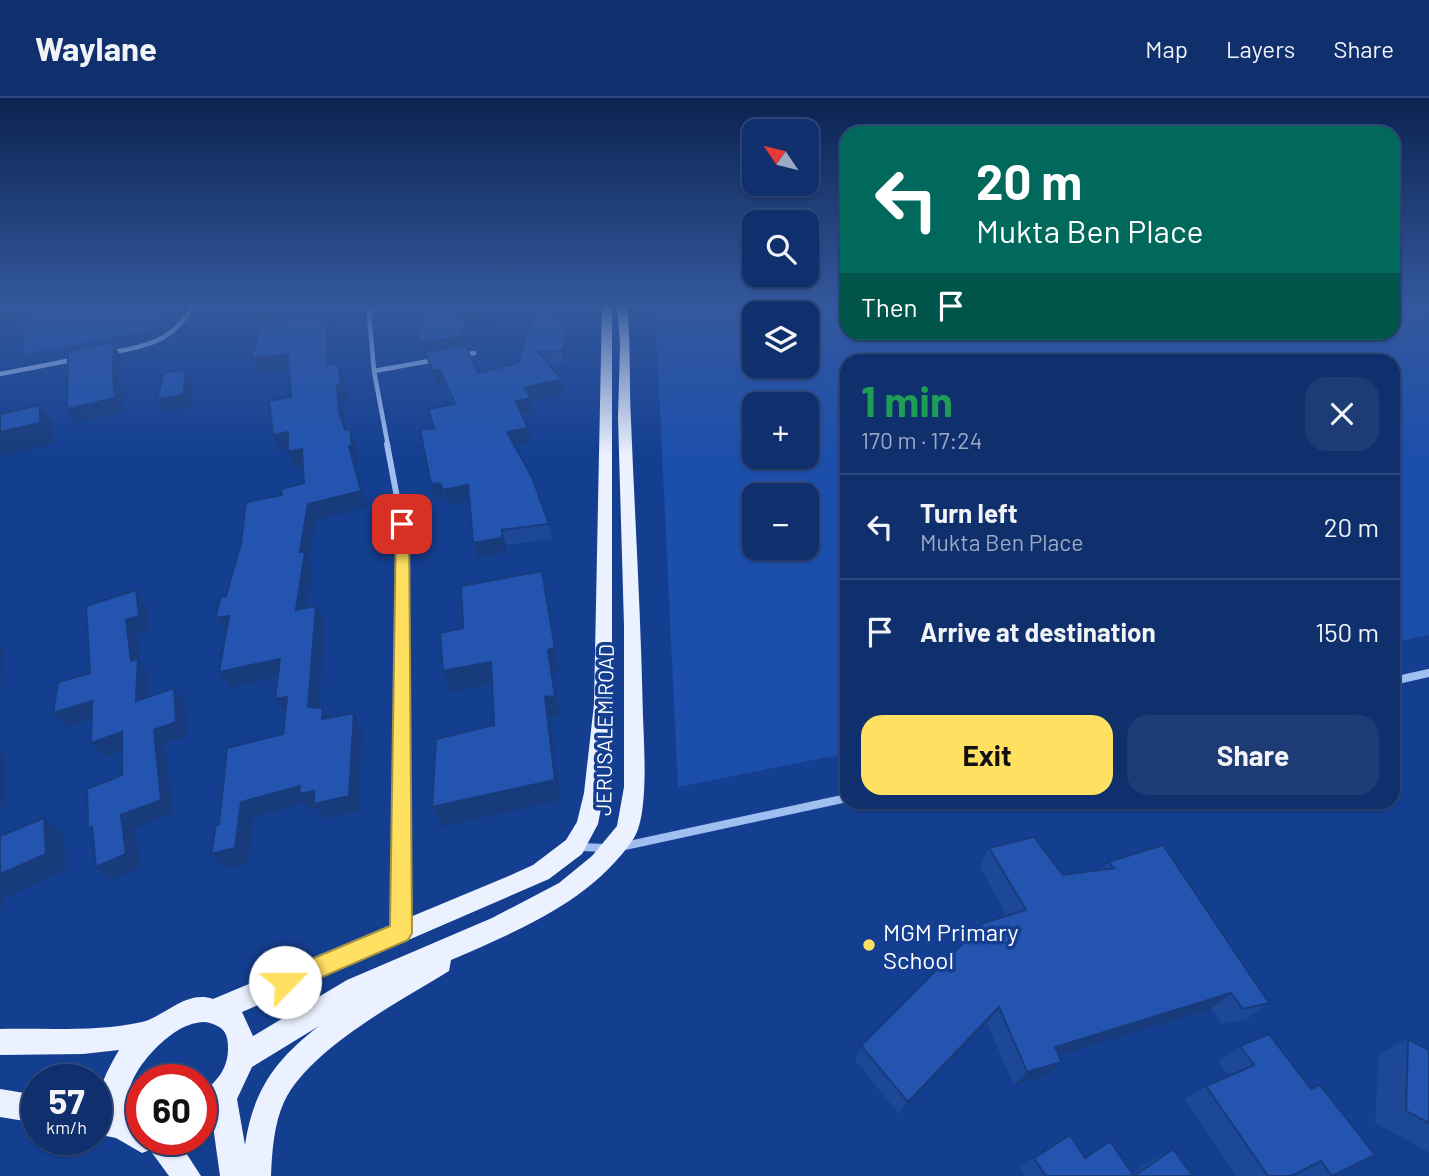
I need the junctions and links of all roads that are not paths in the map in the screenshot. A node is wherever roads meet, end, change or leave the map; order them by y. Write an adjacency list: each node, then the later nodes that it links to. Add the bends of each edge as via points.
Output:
1 (373, 354): 8 (street)
2 (472, 354): 6 (street)
3 (606, 354): 13 (main road, JERUSALEM ROAD, via 603,704 594,793 587,824)
4 (626, 354): 14 (main road, JERUSALEM ROAD, via 634,787 627,830)
5 (88, 357): 9 (street)
6 (449, 358)
7 (436, 360): 8 (street)
8 (374, 371): 16 (street, via 402,524)
9 (0, 374)
10 (1429, 673): 11 (street)
11 (1400, 679)
12 (840, 800): 14 (street)
13 (574, 847): 14 (street); 16 (main road, JERUSALEM ROAD, via 541,872)
14 (615, 848): 15 (main road, JERUSALEM ROAD, via 567,891)
15 (500, 926): 20 (main road, JERUSALEM ROAD, via 356,989); 29 (main road, via 391,992 304,1055 282,1079 268,1110 259,1139)
16 (401, 933): 17 (main road, JERUSALEM ROAD)
17 (215, 1011): 18 (main road, JERUSALEM ROAD, via 184,1014); 20 (main road, via 237,1027)
18 (150, 1034): 19 (main road); 25 (main road, via 125,1063)
19 (0, 1042)
20 (241, 1058): 21 (main road)
21 (223, 1096): 22 (main road); 28 (main road)
22 (217, 1102)
23 (0, 1104): 24 (main road)
24 (21, 1107)
25 (112, 1113)
26 (171, 1155): 27 (main road)
27 (186, 1176)
28 (235, 1176)
29 (256, 1176)

